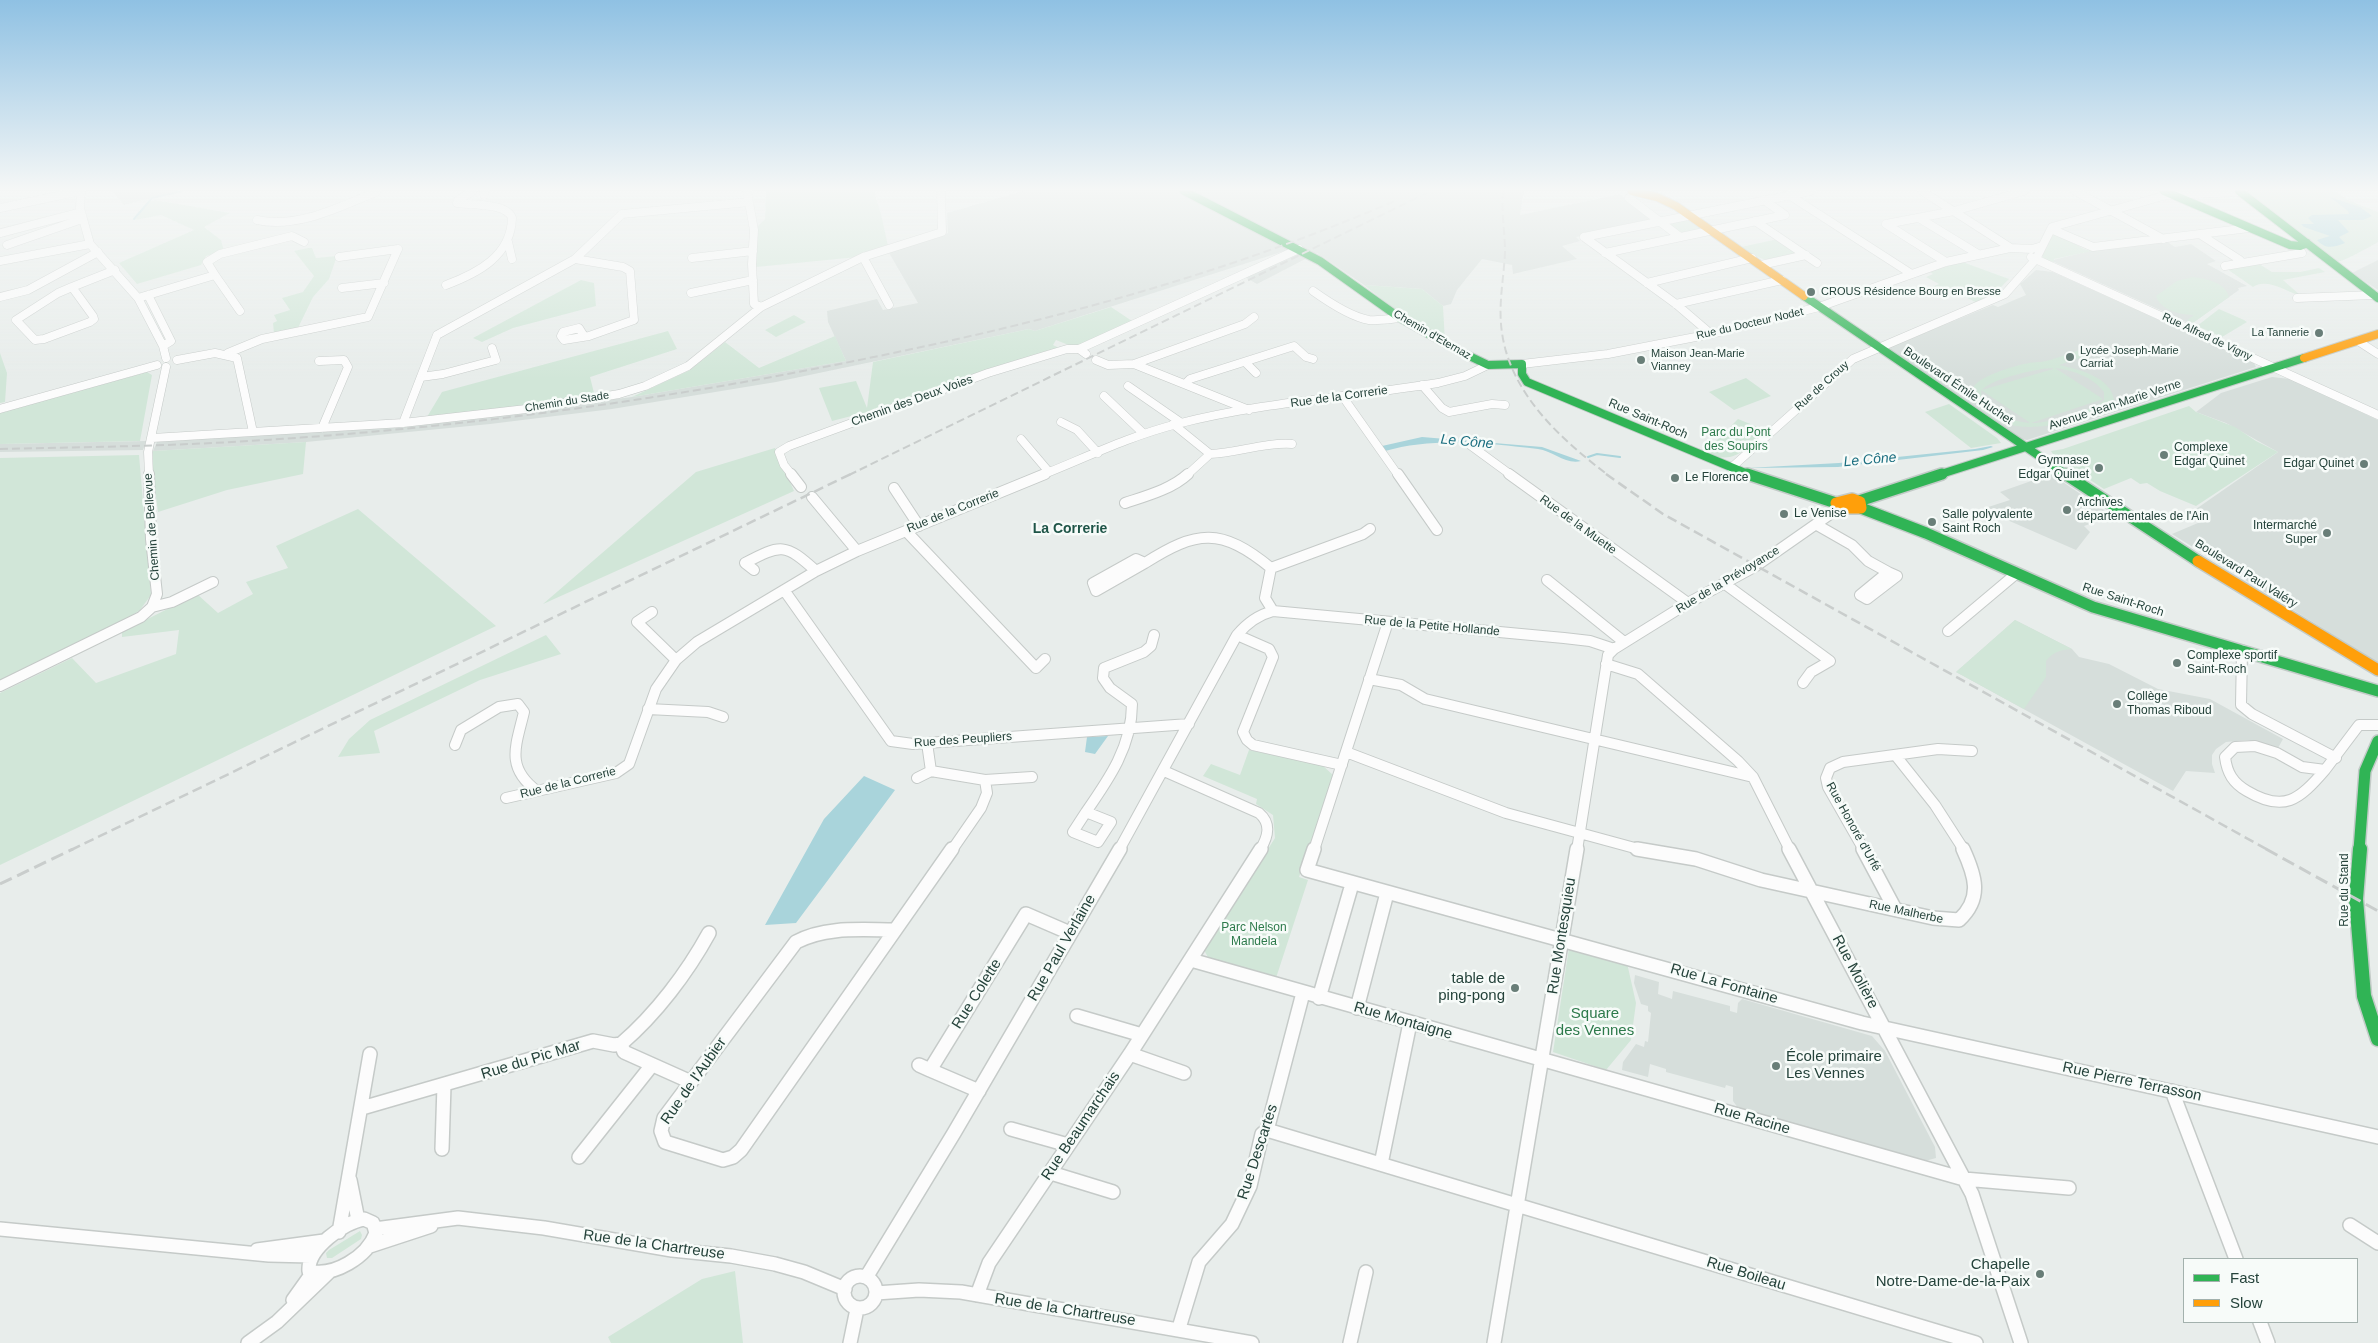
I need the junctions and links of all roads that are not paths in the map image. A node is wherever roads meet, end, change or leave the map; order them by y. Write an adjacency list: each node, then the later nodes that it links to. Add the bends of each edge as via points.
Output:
1 (39, 254): 36 (street)
2 (95, 254): 58 (street, via 28,290)
3 (100, 254): 42 (street, Chemin de Bellevue)
4 (221, 254): 46 (street, via 207,262)
5 (364, 254): 28 (street)
6 (396, 254): 49 (street)
7 (498, 254): 51 (street, via 482,268)
8 (511, 254): 34 (street)
9 (581, 254): 32 (street)
10 (729, 254): 30 (street)
11 (752, 254): 47 (street)
12 (874, 254): 29 (street, Chemin du Stade)
13 (1289, 254): 113 (street, Chemin des Deux Voies, via 1082,351 1067,349 988,373 789,446 779,452 784,466)
14 (1307, 254): 67 (street, Chemin d'Eternaz)
15 (1606, 254): 50 (street)
16 (1745, 254): 31 (street, Boulevard Émile Huchet)
17 (1803, 254): 27 (street)
18 (1880, 254): 44 (street)
19 (1933, 254): 37 (street)
20 (1978, 254): 37 (street, Rue du Docteur Nodet)
21 (2023, 254): 33 (street, Rue Alfred de Vigny)
22 (2038, 254): 33 (street, Rue de Crouy)
23 (2230, 254): 35 (street)
24 (2279, 254): 40 (street)
25 (2313, 254): 45 (street)
26 (2315, 254): 45 (street)
27 (1806, 256): 38 (street); 39 (street)
28 (339, 257)
29 (863, 257): 62 (street); 63 (street, Chemin du Stade)
30 (692, 258)
31 (1752, 258): 39 (street, Boulevard Émile Huchet); 50 (street)
32 (576, 259): 70 (street, via 623,267 630,272 634,320); 88 (street, via 437,334)
33 (2036, 259): 41 (street, Rue de Crouy); 43 (street, Rue Alfred de Vigny)
34 (512, 260)
35 (2240, 260)
36 (0, 261)
37 (1946, 262): 44 (street, Rue du Docteur Nodet)
38 (1817, 263)
39 (1762, 265): 48 (street, Boulevard Émile Huchet)
40 (2225, 266)
41 (2029, 267): 43 (street); 74 (street, Rue de Crouy, via 2005,294)
42 (115, 270): 52 (street); 59 (street, Chemin de Bellevue)
43 (2064, 272): 85 (street, Rue Alfred de Vigny)
44 (1910, 273): 64 (street, Rue du Docteur Nodet)
45 (2345, 274): 57 (street)
46 (215, 275): 56 (street); 65 (street)
47 (753, 280): 55 (street); 63 (street, via 754,304)
48 (1782, 280): 61 (street); 64 (street, Boulevard Émile Huchet)
49 (384, 283): 53 (street); 75 (street, via 368,317 264,339)
50 (1647, 283): 61 (street)
51 (446, 285)
52 (72, 287): 52 (street, via 58,293 16,320 35,340 90,322 93,316)
53 (342, 288)
54 (1313, 291): 67 (street, via 1363,318)
55 (691, 293)
56 (148, 294): 59 (street); 72 (street, via 171,341)
57 (2376, 296): 60 (street)
58 (0, 298)
59 (138, 298): 72 (street, Chemin de Bellevue)
60 (2296, 298)
61 (1676, 304): 68 (street)
62 (889, 305)
63 (761, 307): 99 (street, Chemin du Stade, via 688,366 645,386 619,394 535,408)
64 (1819, 307): 68 (street, Rue du Docteur Nodet); 74 (street, Boulevard Émile Huchet)
65 (240, 311)
66 (1254, 317): 82 (street, via 1245,324)
67 (1400, 318): 83 (street, Chemin d'Eternaz, via 1434,339)
68 (1711, 334): 86 (street, Rue du Docteur Nodet)
69 (2378, 334): 71 (street, Avenue Jean-Marie Verne)
70 (584, 336)
71 (2358, 341): 76 (street); 85 (street, Avenue Jean-Marie Verne)
72 (163, 346): 81 (street, Chemin de Bellevue)
73 (492, 348): 88 (street, via 496,360)
74 (1876, 348): 108 (street, Boulevard Émile Huchet); 111 (street, Rue de Crouy, via 1850,361)
75 (228, 353): 81 (street, via 200,354); 102 (street, via 237,358)
76 (2378, 354)
77 (1314, 359): 80 (street, via 1306,357 1294,346)
78 (1096, 360): 82 (street, via 1108,365)
79 (319, 361): 101 (street, via 344,360 348,367)
80 (1245, 362): 87 (street); 89 (street, via 1190,379)
81 (163, 363): 95 (street); 104 (street, Chemin de Bellevue)
82 (1134, 364): 89 (street)
83 (1488, 365): 84 (street, Chemin d'Eternaz); 90 (street, Rue de la Correrie, via 1469,375)
84 (1503, 366): 86 (street, Rue du Docteur Nodet)
85 (2273, 368): 97 (street, Rue Alfred de Vigny); 108 (street, Avenue Jean-Marie Verne)
86 (1522, 369): 111 (street, Rue Saint-Roch, via 1527,382)
87 (1256, 373)
88 (421, 377): 99 (street)
89 (1184, 384): 96 (street)
90 (1422, 385): 93 (street, Rue de la Correrie); 94 (street, via 1449,412 1492,404)
91 (1128, 386): 100 (street)
92 (1104, 396): 103 (street)
93 (1343, 397): 96 (street, Rue de la Correrie); 122 (street)
94 (1504, 405)
95 (0, 409)
96 (1250, 410): 100 (street, Rue de la Correrie)
97 (2378, 415)
98 (1060, 422): 109 (street, via 1074,427)
99 (403, 423): 101 (street, Chemin du Stade)
100 (1176, 424): 103 (street, Rue de la Correrie); 110 (street)
101 (322, 428): 102 (street, Chemin du Stade)
102 (253, 432): 104 (street, Chemin du Stade)
103 (1144, 434): 109 (street, Rue de la Correrie)
104 (152, 438): 136 (street, Chemin de Bellevue, via 148,452 151,539 157,594)
105 (1021, 439): 112 (street)
106 (1292, 444): 110 (street, via 1279,442 1228,454)
107 (1470, 445): 135 (street, Rue de la Muette)
108 (2024, 448): 117 (street, Avenue Jean-Marie Verne); 144 (street, Boulevard Paul Valéry)
109 (1098, 453): 112 (street, Rue de la Correrie)
110 (1210, 454): 116 (street, via 1183,479)
111 (1731, 468): 118 (street, Rue Saint-Roch)
112 (1049, 472): 120 (street, Rue de la Correrie)
113 (801, 487)
114 (894, 488): 120 (street)
115 (812, 497): 124 (street)
116 (1125, 503)
117 (1860, 504): 118 (street, via 1852,499); 130 (street, Rue Saint-Roch)
118 (1838, 505): 119 (street, Rue de la Prévoyance)
119 (1817, 525): 129 (street, via 1852,545 1868,561); 133 (street, Rue de la Prévoyance)
120 (919, 526): 123 (street, Rue de la Correrie)
121 (1370, 529): 126 (street)
122 (1436, 530)
123 (906, 531): 124 (street, Rue de la Correrie); 148 (street, via 1036,668)
124 (857, 551): 128 (street, Rue de la Correrie)
125 (1145, 563): 125 (street, via 1136,559 1093,583 1096,591); 126 (street, via 1181,542 1199,537 1220,539 1254,553)
126 (1271, 568): 137 (street, via 1265,598)
127 (754, 570): 128 (street, via 745,563 785,547)
128 (816, 571): 134 (street, Rue de la Correrie)
129 (1888, 572)
130 (2017, 573): 141 (street); 147 (street, Rue Saint-Roch, via 2093,607)
131 (1547, 580): 145 (street)
132 (213, 582): 136 (street, via 172,602)
133 (1725, 584): 135 (street, Rue de la Prévoyance); 154 (street, via 1830,661 1811,672)
134 (784, 590): 149 (street, Rue de la Correrie, via 697,642); 166 (street, Rue des Peupliers, via 891,741)
135 (1688, 603): 145 (street, Rue de la Prévoyance)
136 (152, 607): 157 (street, via 141,617)
137 (1273, 610): 139 (street, Rue de la Petite Hollande); 140 (street, Rue de la Petite Hollande)
138 (652, 612): 149 (street, via 637,622)
139 (1252, 619): 143 (street, Rue Paul Verlaine)
140 (1388, 622): 146 (street, Rue de la Petite Hollande, via 1564,638); 153 (street)
141 (1948, 632)
142 (1154, 635): 163 (street, via 1151,646 1144,652 1104,668 1103,678 1132,704)
143 (1238, 635): 161 (street, Rue Paul Verlaine); 172 (street, via 1269,649 1273,657 1243,732 1247,740 1253,745)
144 (2326, 641): 151 (street, Boulevard Paul Valéry); 152 (street, Boulevard Paul Valéry)
145 (1624, 642): 146 (street, Rue de la Prévoyance)
146 (1614, 648): 150 (street, Rue Montesquieu)
147 (2242, 650): 155 (street, Rue Saint-Roch); 171 (street, via 2241,705 2252,714)
148 (1044, 659)
149 (676, 660): 159 (street, Rue de la Correrie, via 656,689)
150 (1606, 664): 164 (street, Rue Montesquieu); 177 (street, Rue Molière, via 1638,674)
151 (2378, 670)
152 (2378, 678)
153 (1369, 679): 164 (street, via 1401,685 1425,699); 169 (street)
154 (1803, 683)
155 (2358, 684): 156 (street, Rue Saint-Roch); 158 (street, Rue Saint-Roch)
156 (2378, 685)
157 (0, 686)
158 (2378, 691)
159 (648, 710): 160 (street, via 708,712); 180 (street, Rue de la Correrie, via 629,764 616,773)
160 (723, 717)
161 (1189, 724): 163 (street, Rue des Peupliers); 175 (street, Rue Paul Verlaine)
162 (2378, 725): 171 (street, via 2359,725)
163 (1132, 728): 166 (street, Rue des Peupliers); 182 (street, via 1126,747)
164 (1594, 739): 177 (street); 183 (street, Rue Montesquieu)
165 (2378, 742): 200 (street, Rue du Stand, via 2365,771 2356,899 2364,996)
166 (927, 743): 173 (street)
167 (455, 745): 180 (street, via 461,730 498,707 518,704 524,712 515,756 516,771 524,783)
168 (1972, 751): 170 (street, Rue Honoré d'Urfé, via 1938,749)
169 (1346, 752): 172 (street); 183 (street, Rue Malherbe, via 1506,813)
170 (1896, 756): 187 (street, Rue Honoré d'Urfé, via 1843,762 1830,768 1826,778); 187 (street, Rue Malherbe, via 1934,801 1955,833 1969,864 1974,894 1972,904 1958,920 1936,920)
171 (2336, 758): 174 (street)
172 (1342, 765): 184 (street, Rue La Fontaine, via 1307,870)
173 (931, 770): 178 (street); 179 (street)
174 (2326, 770): 174 (street, via 2302,767 2255,746 2235,747 2225,757 2226,771 2239,786 2264,801 2278,803 2289,800)
175 (1164, 771): 190 (street, Rue Paul Verlaine); 192 (street, Rue Beaumarchais, via 1259,814 1267,819 1269,828 1265,842)
176 (1032, 777): 179 (street)
177 (1753, 777): 185 (street, Rue Molière)
178 (917, 778)
179 (984, 780): 188 (street, Rue de l'Aubier, via 987,793 981,808)
180 (537, 791): 181 (street, Rue de la Correrie)
181 (506, 798)
182 (1086, 812)
183 (1578, 834): 185 (street, Rue Malherbe); 191 (street, Rue Montesquieu)
184 (1352, 884): 186 (street, Rue La Fontaine); 194 (street)
185 (1811, 891): 187 (street, Rue Malherbe); 198 (street, Rue Molière)
186 (1387, 893): 191 (street, Rue La Fontaine); 195 (street)
187 (1895, 909)
188 (894, 930): 207 (street, Rue de l'Aubier, via 804,936 796,942); 207 (street, Rue de l'Aubier, via 733,1157 714,1158 665,1142 661,1136 664,1118)
189 (708, 933): 201 (street, via 694,957)
190 (1070, 933): 209 (street, Rue Paul Verlaine); 209 (street, Rue Colette, via 1026,914 924,1068)
191 (1562, 940): 198 (street, Rue La Fontaine); 204 (street, Rue Montesquieu)
192 (1191, 960): 193 (street, Rue Montaigne); 199 (street, Rue Beaumarchais)
193 (1304, 993): 194 (street, Rue Montaigne); 213 (street, Rue Descartes)
194 (1319, 998): 195 (street, Rue Montaigne)
195 (1357, 1008): 197 (street, Rue Montaigne)
196 (1077, 1016): 199 (street)
197 (1410, 1023): 204 (street, Rue Montaigne); 218 (street)
198 (1885, 1028): 210 (street, Rue Pierre Terrasson); 221 (street, Rue Molière)
199 (1142, 1035): 203 (street, Rue Beaumarchais)
200 (2378, 1039)
201 (621, 1044): 205 (street, via 624,1052); 208 (street, Rue du Pic Mar, via 593,1041)
202 (370, 1054): 211 (street)
203 (1130, 1054): 206 (street); 215 (street, Rue Beaumarchais)
204 (1540, 1060): 221 (street, Rue Racine); 224 (street, Rue Montesquieu)
205 (652, 1065): 207 (street); 217 (street)
206 (1184, 1073)
207 (691, 1082)
208 (444, 1085): 211 (street, Rue du Pic Mar); 216 (street)
209 (979, 1091): 240 (street, Rue Paul Verlaine)
210 (2172, 1091): 214 (street, Rue Pierre Terrasson); 236 (street)
211 (362, 1108): 219 (street)
212 (1011, 1130): 215 (street)
213 (1267, 1130): 218 (street, Rue Boileau); 247 (street, Rue Descartes, via 1262,1134 1250,1186 1232,1224 1200,1262)
214 (2378, 1137)
215 (1068, 1145): 220 (street, Rue Beaumarchais)
216 (442, 1149)
217 (579, 1157)
218 (1381, 1164): 224 (street, Rue Boileau)
219 (349, 1172): 226 (street); 230 (street)
220 (1050, 1173): 223 (street); 243 (street, Rue Beaumarchais, via 989,1263)
221 (1964, 1179): 222 (street, Rue Racine); 254 (street, Rue Molière)
222 (2069, 1188)
223 (1113, 1192)
224 (1517, 1206): 252 (street, Rue Montesquieu); 253 (street, Rue Boileau)
225 (458, 1218): 229 (street, Rue de la Chartreuse); 233 (street, Rue de la Chartreuse); 241 (street, Rue de la Chartreuse, via 740,1258 804,1272)
226 (358, 1220): 229 (street, via 369,1220); 230 (street)
227 (2350, 1225): 232 (street)
228 (0, 1229): 234 (street)
229 (375, 1229): 233 (street)
230 (339, 1232): 231 (street)
231 (324, 1241): 234 (street); 235 (street)
232 (2378, 1243)
233 (370, 1246): 238 (street, Rue de la Chartreuse)
234 (244, 1252): 235 (street)
235 (311, 1256): 237 (street, via 308,1267)
236 (2236, 1258)
237 (312, 1272): 238 (street); 245 (street)
238 (329, 1272): 245 (street, Rue de la Chartreuse)
239 (1366, 1272): 251 (street)
240 (867, 1276): 241 (street, via 856,1277); 242 (street, via 875,1282)
241 (845, 1289): 244 (street, via 845,1300)
242 (876, 1293): 243 (street, Rue de la Chartreuse, via 932,1289); 244 (street, via 867,1306)
243 (977, 1295): 247 (street, Rue de la Chartreuse)
244 (856, 1309): 249 (street)
245 (277, 1322): 248 (street)
246 (2260, 1323): 255 (street)
247 (1179, 1328): 250 (street, Rue de la Chartreuse)
248 (248, 1343)
249 (850, 1343)
250 (1252, 1343)
251 (1350, 1343)
252 (1494, 1343)
253 (1976, 1343)
254 (2021, 1343)
255 (2268, 1343)

